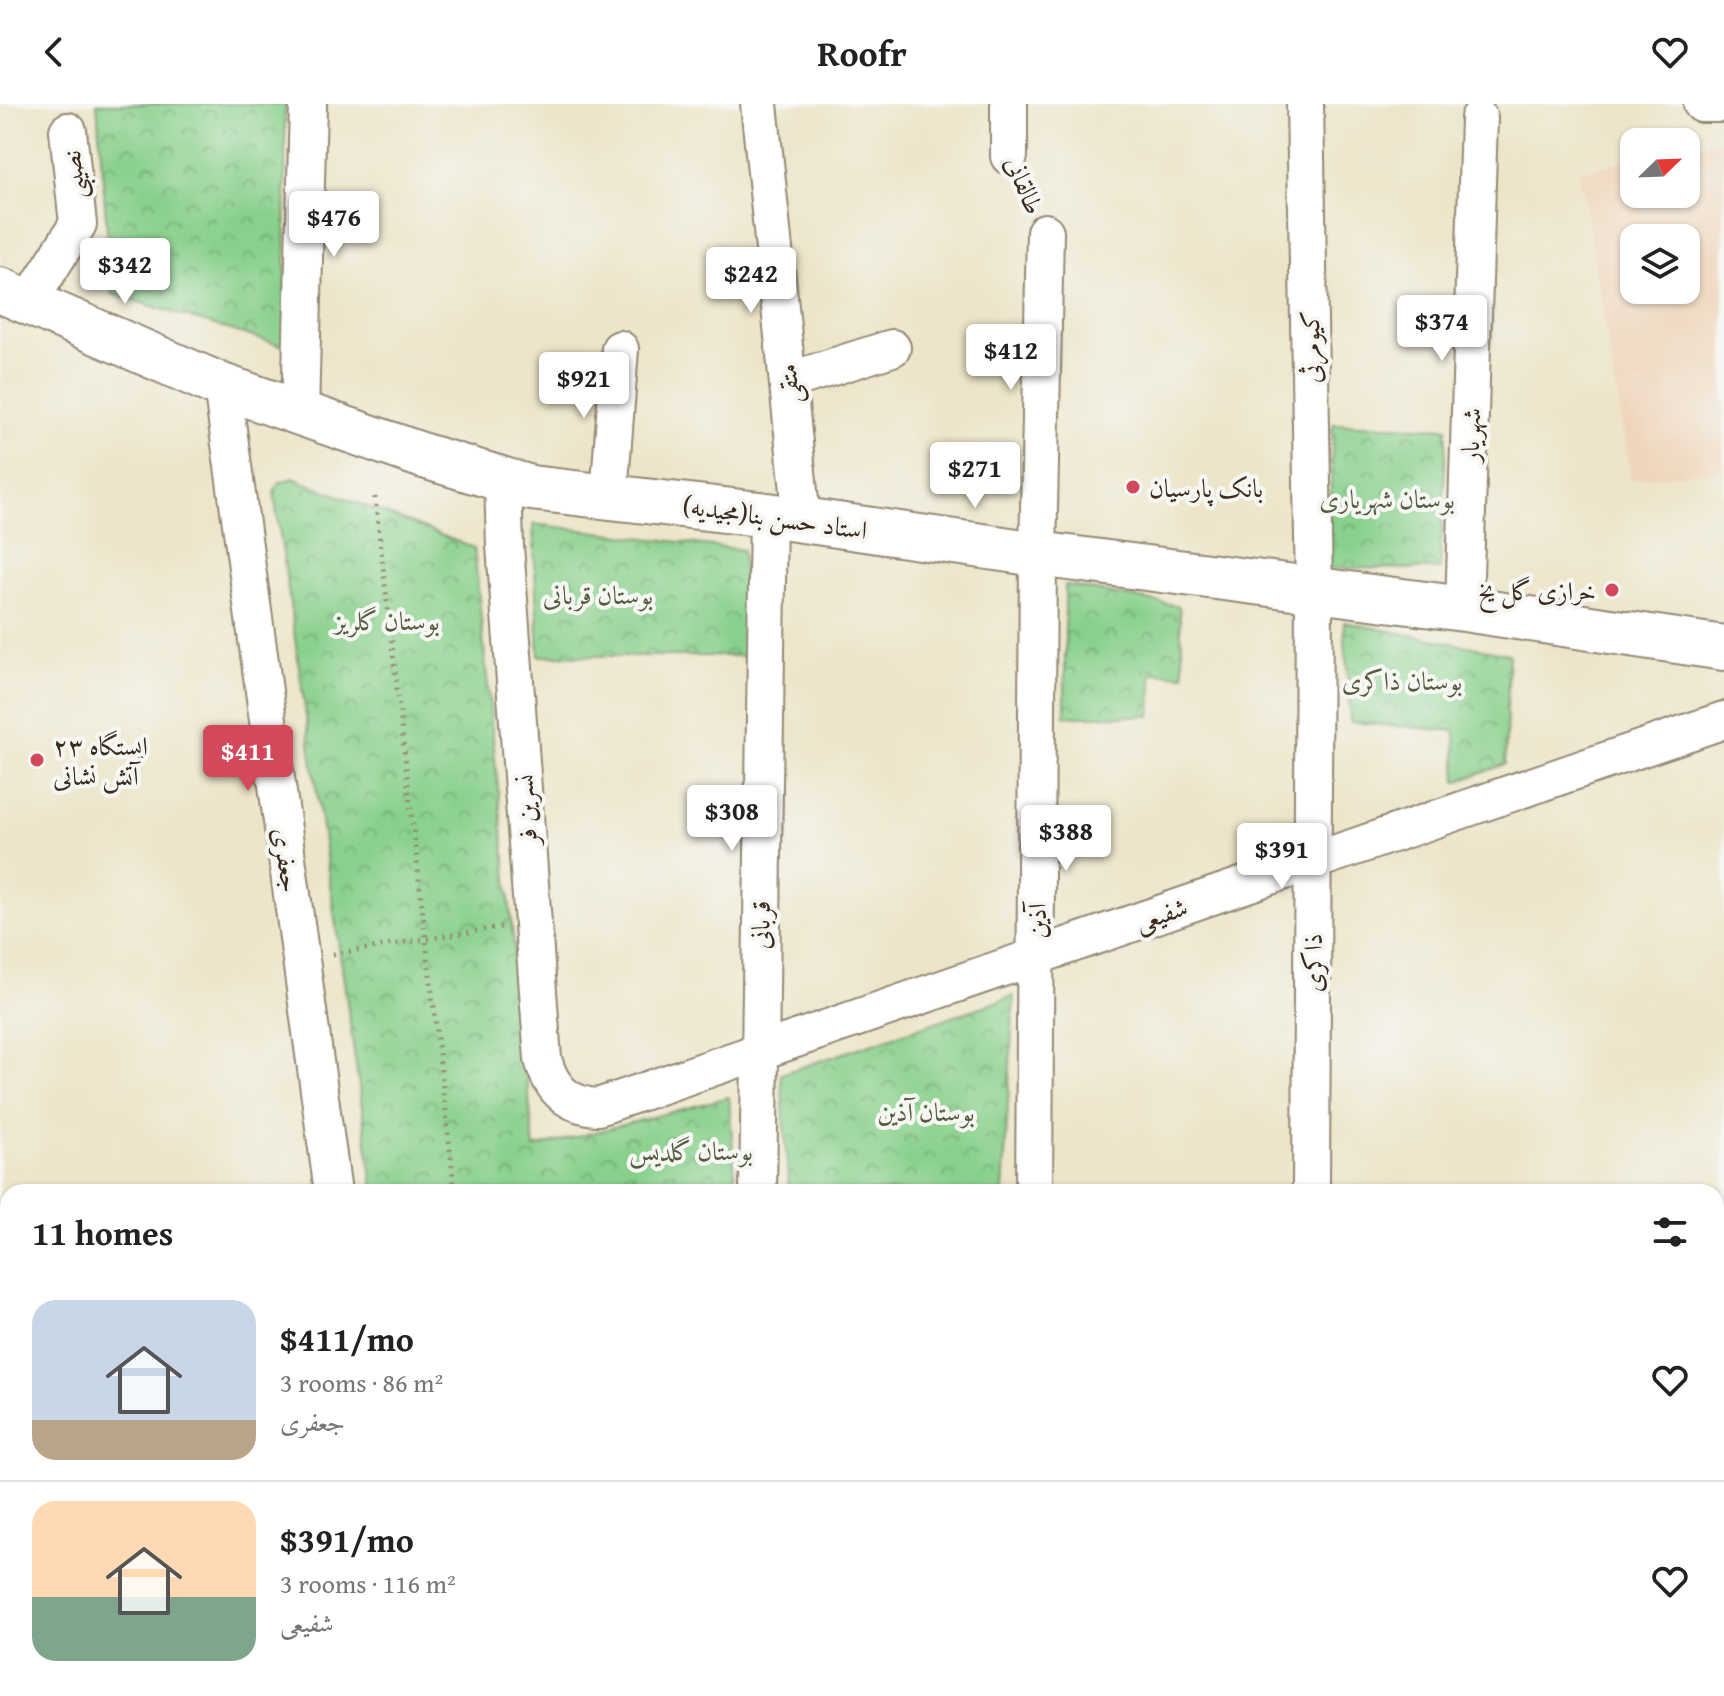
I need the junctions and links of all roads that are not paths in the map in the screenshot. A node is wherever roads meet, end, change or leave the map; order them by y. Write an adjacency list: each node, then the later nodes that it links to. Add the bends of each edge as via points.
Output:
1 (310, 104): 16 (street)
2 (759, 104): 14 (street, متقی)
3 (1009, 104): 9 (street, طالقانی)
4 (1305, 104): 21 (street, کیومرثی)
5 (1702, 104): 6 (street)
6 (1718, 104)
7 (1479, 118): 22 (street, شهریار)
8 (68, 131): 11 (street, نصیبی, via 78,224)
9 (1009, 156)
10 (1045, 232): 20 (street, طالقانی)
11 (15, 296): 15 (main road, استاد حسن بنا(مجیدیه))
12 (892, 348): 14 (street)
13 (620, 349): 18 (street)
14 (788, 381): 19 (street, متقی)
15 (222, 386): 16 (main road, استاد حسن بنا(مجیدیه)); 29 (street, جعفری)
16 (300, 414): 17 (main road, استاد حسن بنا(مجیدیه))
17 (503, 481): 18 (main road, استاد حسن بنا(مجیدیه)); 28 (street, نسرین فر, via 543,1059 562,1096)
18 (609, 496): 19 (main road, استاد حسن بنا(مجیدیه))
19 (785, 518): 20 (main road, استاد حسن بنا(مجیدیه)); 27 (street, قربانی)
20 (1038, 554): 21 (main road, استاد حسن بنا(مجیدیه)); 26 (street, آذین)
21 (1314, 590): 22 (main road, استاد حسن بنا(مجیدیه)); 25 (street, ذاکری)
22 (1464, 609): 23 (main road, استاد حسن بنا(مجیدیه))
23 (1724, 648)
24 (1724, 720): 25 (street, شفیعی)
25 (1312, 861): 26 (street, شفیعی); 32 (street, ذاکری)
26 (1035, 957): 27 (street, شفیعی); 31 (street, آذین)
27 (758, 1052): 28 (street, شفیعی); 30 (street, قربانی)
28 (598, 1107)
29 (332, 1184)
30 (758, 1184)
31 (1034, 1184)
32 (1311, 1184)

